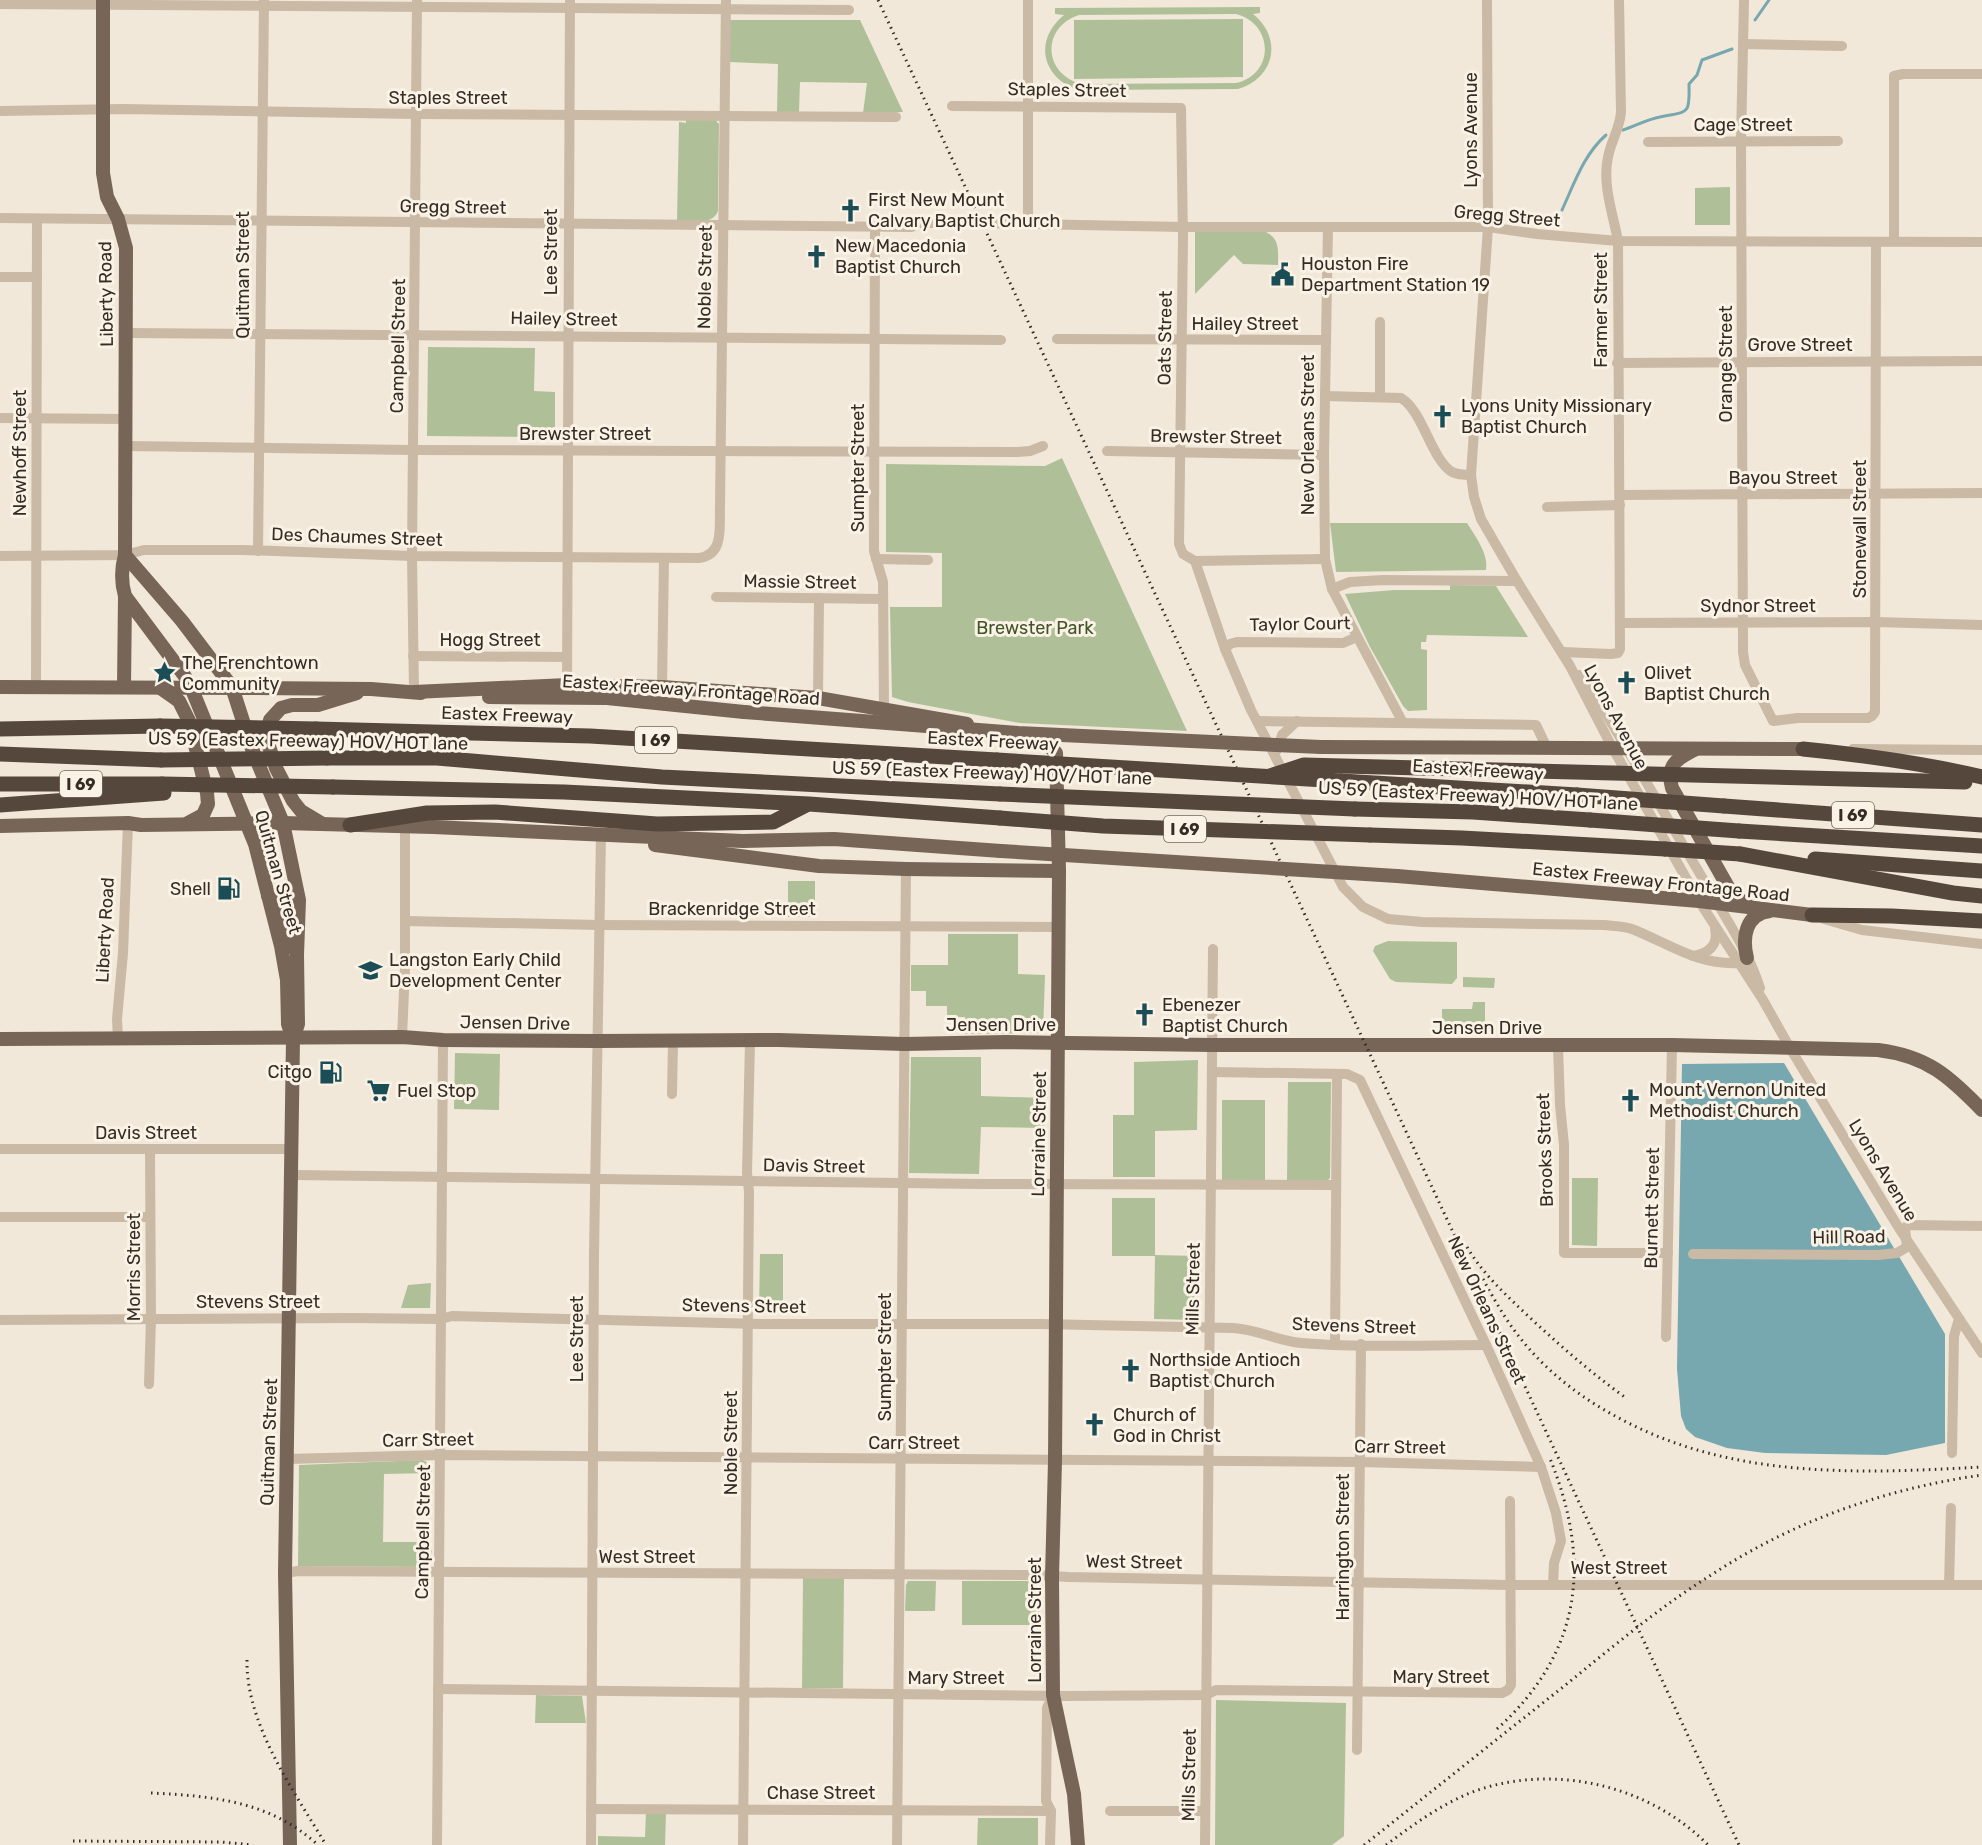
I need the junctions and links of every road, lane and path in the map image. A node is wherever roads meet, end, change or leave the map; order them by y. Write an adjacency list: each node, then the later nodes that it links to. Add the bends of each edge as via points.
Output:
1 (1028, 0): 16 (street)
2 (1487, 0): 39 (street, Lyons Avenue)
3 (1619, 0): 40 (street, Farmer Street, via 1621,112 1607,157 1606,177)
4 (1744, 0): 12 (street, Orange Street)
5 (103, 2): 6 (street); 8 (street); 18 (main road, Liberty Road)
6 (264, 3): 7 (street); 20 (street, Quitman Street)
7 (417, 3): 9 (street); 21 (street, Campbell Street)
8 (0, 4)
9 (569, 4): 10 (street); 22 (street, Lee Street)
10 (726, 4): 11 (street); 23 (street, Noble Street)
11 (849, 10)
12 (1744, 44): 13 (street); 25 (street, Orange Street)
13 (1842, 46)
14 (1982, 74): 41 (street, via 1894,76)
15 (952, 106): 16 (street, Staples Street)
16 (1029, 106): 17 (street, Staples Street); 35 (street)
17 (1181, 108): 37 (street, Oats Street)
18 (104, 109): 19 (street, Staples Street); 20 (street, Staples Street); 30 (main road, Liberty Road, via 103,173 107,197)
19 (0, 111)
20 (263, 112): 21 (street, Staples Street); 31 (street, Quitman Street)
21 (417, 114): 22 (street, Staples Street); 32 (street, Campbell Street)
22 (569, 115): 23 (street, Staples Street); 33 (street, Lee Street)
23 (724, 115): 24 (street, Staples Street); 34 (street, Noble Street)
24 (896, 117)
25 (1741, 141): 26 (street, Cage Street); 27 (street, Cage Street); 42 (street, Orange Street)
26 (1838, 141)
27 (1648, 142)
28 (0, 218): 29 (street, Gregg Street)
29 (37, 219): 30 (street, Gregg Street); 46 (street, Newhoff Street)
30 (118, 219): 31 (street, Gregg Street); 48 (main road, Liberty Road, via 126,248)
31 (261, 222): 32 (street, Gregg Street); 49 (street, Quitman Street)
32 (416, 223): 33 (street, Gregg Street); 50 (street, Campbell Street)
33 (568, 224): 34 (street, Gregg Street); 51 (street, Lee Street)
34 (722, 224): 36 (street, Gregg Street); 52 (street, Noble Street)
35 (1028, 225): 36 (street, Gregg Street); 37 (street, Gregg Street)
36 (875, 226): 53 (street, Sumpter Street)
37 (1183, 227): 38 (street, Gregg Street); 56 (street, Oats Street)
38 (1328, 227): 39 (street, Gregg Street); 57 (street, New Orleans Street)
39 (1488, 227): 40 (street, Gregg Street); 77 (street, Lyons Avenue)
40 (1618, 241): 42 (street, Gregg Street); 61 (street, Farmer Street)
41 (1894, 241): 43 (street, Gregg Street); 44 (street, Gregg Street)
42 (1742, 242): 43 (street, Gregg Street); 58 (street, Orange Street)
43 (1876, 242): 59 (street, Stonewall Street)
44 (1982, 242)
45 (0, 277): 46 (street)
46 (37, 277): 65 (street, Newhoff Street)
47 (1380, 322): 63 (street)
48 (126, 333): 49 (street, Hailey Street); 66 (main road, Liberty Road)
49 (262, 333): 50 (street, Hailey Street); 69 (street, Quitman Street)
50 (415, 334): 51 (street, Hailey Street); 70 (street, Campbell Street)
51 (568, 336): 52 (street, Hailey Street); 72 (street, Lee Street)
52 (721, 337): 53 (street, Hailey Street); 71 (street, Noble Street)
53 (875, 339): 55 (street, Hailey Street); 73 (street, Sumpter Street)
54 (1057, 339): 56 (street, Hailey Street)
55 (1001, 340)
56 (1182, 340): 57 (street, Hailey Street); 75 (street, Oats Street)
57 (1326, 340): 62 (street, New Orleans Street)
58 (1742, 361): 59 (street, Grove Street); 61 (street, Grove Street); 80 (street, Orange Street)
59 (1876, 361): 60 (street, Grove Street); 79 (street, Stonewall Street)
60 (1982, 361)
61 (1617, 363): 81 (street, Farmer Street)
62 (1325, 396): 63 (street); 76 (street, New Orleans Street)
63 (1380, 396): 77 (street, via 1405,400 1451,471)
64 (0, 418): 65 (street)
65 (37, 418): 66 (street); 85 (street, Newhoff Street)
66 (126, 419): 67 (main road, Liberty Road)
67 (126, 446): 69 (street, Brewster Street); 86 (main road, Liberty Road)
68 (1043, 446): 73 (street, Brewster Street, via 1023,452)
69 (259, 448): 70 (street, Brewster Street); 83 (street, Quitman Street)
70 (413, 450): 72 (street, Brewster Street); 88 (street, Campbell Street)
71 (720, 450): 72 (street, Brewster Street); 73 (street, Brewster Street); 84 (street, Noble Street, via 718,541)
72 (568, 451): 89 (street, Lee Street)
73 (874, 451): 92 (street, Sumpter Street)
74 (1107, 451): 75 (street, Brewster Street)
75 (1180, 453): 76 (street, Brewster Street); 94 (street, Oats Street, via 1179,544 1183,554)
76 (1324, 455): 91 (street, New Orleans Street)
77 (1471, 475): 95 (street, Lyons Avenue, via 1481,519)
78 (1982, 493): 79 (street, Bayou Street)
79 (1876, 494): 80 (street, Bayou Street); 102 (street, Stonewall Street)
80 (1743, 495): 81 (street, Bayou Street); 104 (street, Orange Street)
81 (1620, 500): 82 (street, Bayou Street); 103 (street, Farmer Street)
82 (1547, 507)
83 (258, 551): 86 (street, Des Chaumes Street, via 144,550); 88 (street, Des Chaumes Street)
84 (712, 554): 90 (street, Des Chaumes Street)
85 (36, 555): 86 (street, Des Chaumes Street); 87 (street, Des Chaumes Street); 114 (street, Newhoff Street)
86 (125, 555): 96 (main road); 98 (main road, Liberty Road, via 121,568)
87 (0, 556)
88 (412, 556): 89 (street, Des Chaumes Street); 109 (street, Campbell Street)
89 (567, 558): 90 (street, Des Chaumes Street); 110 (street, Lee Street)
90 (664, 558): 119 (street)
91 (1325, 559): 94 (street); 97 (street, New Orleans Street)
92 (876, 560): 93 (street); 101 (street, Sumpter Street)
93 (928, 560)
94 (1195, 561): 107 (street)
95 (1517, 581): 97 (street, via 1383,580 1350,582); 108 (street, Lyons Avenue)
96 (148, 583): 98 (main road, via 132,583); 118 (main road)
97 (1332, 589): 106 (street, New Orleans Street)
98 (124, 593): 115 (main road, Liberty Road); 117 (main road)
99 (716, 597): 100 (street, Massie Street)
100 (819, 598): 101 (street, Massie Street); 122 (street)
101 (884, 599): 123 (street, Sumpter Street)
102 (1876, 622): 104 (street, Sydnor Street); 105 (street, Sydnor Street); 127 (street, Stonewall Street, via 1872,716)
103 (1620, 623): 104 (street, Sydnor Street); 108 (street, via 1618,653)
104 (1743, 623): 127 (street, Orange Street, via 1745,665)
105 (1982, 625)
106 (1357, 637): 107 (street, Taylor Court, via 1343,643 1237,642); 126 (street, Taylor Court)
107 (1225, 649): 124 (street)
108 (1562, 652): 111 (street, Lyons Avenue)
109 (413, 656): 110 (street, Hogg Street); 121 (street, Campbell Street)
110 (566, 657): 112 (street, Lee Street)
111 (1570, 666): 129 (street, Lyons Avenue); 130 (street, Lyons Avenue, via 1586,681)
112 (567, 685): 119 (main road); 121 (main road)
113 (0, 687): 114 (main road, Eastex Freeway Frontage Road)
114 (36, 687): 115 (main road, Eastex Freeway Frontage Road)
115 (124, 687): 116 (main road, Eastex Freeway Frontage Road)
116 (159, 687): 117 (main road, Eastex Freeway Frontage Road); 148 (main road, via 179,701 189,721 207,793 203,815)
117 (191, 687): 118 (main road, Eastex Freeway Frontage Road); 149 (main road, Quitman Street)
118 (232, 687): 120 (main road, Eastex Freeway Frontage Road); 147 (main road, Quitman Street, via 252,749)
119 (662, 687): 122 (main road)
120 (371, 690): 121 (main road, Eastex Freeway Frontage Road); 150 (main road, via 318,705 281,708 270,720 266,736 276,768 293,801 301,811)
121 (414, 692): 131 (main road, Eastex Freeway Frontage Road, bridge, via 607,698 1030,734 1321,747)
122 (818, 698): 123 (main road)
123 (884, 709): 159 (main road, Lorraine Street, via 1027,735 1053,748)
124 (1257, 721): 125 (street); 136 (street)
125 (1297, 721): 126 (street); 136 (street, via 1282,735)
126 (1402, 721): 131 (street, via 1536,724)
127 (1773, 721)
128 (0, 729): 139 (highway, Eastex Freeway / I 69, bridge, via 160,726 590,736)
129 (1612, 747): 130 (main road, Eastex Freeway Frontage Road); 131 (main road, Eastex Freeway Frontage Road); 163 (street, Lyons Avenue)
130 (1627, 747): 132 (main road, Eastex Freeway Frontage Road); 164 (street, Lyons Avenue)
131 (1546, 748)
132 (1698, 748): 133 (main road, Eastex Freeway Frontage Road); 165 (main road, via 1672,766 1672,788 1732,894)
133 (1803, 749): 134 (street, Eastex Freeway Frontage Road); 140 (highway, via 1886,758)
134 (1982, 750)
135 (0, 754): 137 (highway, US 59 (Eastex Freeway) HOV/HOT lane / I 69)
136 (1275, 755): 177 (street, via 1343,887 1363,908 1388,919 1422,922 1630,928)
137 (108, 758): 138 (highway, I 69); 156 (highway, US 59 (Eastex Freeway) HOV/HOT lane, bridge, via 437,758 662,777 1473,812)
138 (0, 759)
139 (1270, 776): 141 (highway, bridge, via 1304,765); 152 (highway, Eastex Freeway / I 69, bridge)
140 (1982, 777)
141 (1982, 783)
142 (0, 784): 143 (highway, I 69)
143 (163, 788): 144 (highway, I 69, bridge, via 220,784 564,792); 145 (highway)
144 (809, 804): 151 (highway, via 773,822 657,824 495,812 427,813); 157 (highway, I 69, bridge, via 1103,826)
145 (0, 805)
146 (128, 823): 148 (main road); 153 (main road); 182 (street, Liberty Road)
147 (283, 823): 149 (main road); 150 (main road); 176 (main road, Quitman Street, via 299,900)
148 (186, 824): 149 (main road)
149 (247, 824): 161 (main road, Quitman Street)
150 (324, 824): 151 (main road)
151 (350, 825): 154 (main road)
152 (1982, 825)
153 (0, 826)
154 (405, 827): 155 (main road); 168 (street)
155 (601, 833): 158 (main road, via 616,840 776,861); 163 (main road, Eastex Freeway Frontage Road, bridge, via 743,841 834,840 1397,876); 170 (street, Lee Street)
156 (1982, 846)
157 (1740, 854): 160 (highway, I 69); 162 (highway)
158 (906, 869): 159 (main road); 171 (street, Sumpter Street)
159 (1059, 871): 173 (main road, Lorraine Street)
160 (1982, 871)
161 (268, 896): 176 (main road, via 279,899); 181 (main road, Quitman Street, via 288,980 288,1024)
162 (1982, 896)
163 (1699, 901): 164 (main road, Eastex Freeway Frontage Road); 172 (street, Lyons Avenue)
164 (1716, 903): 165 (main road, Eastex Freeway Frontage Road); 178 (street, Lyons Avenue)
165 (1753, 907): 166 (main road, Eastex Freeway Frontage Road)
166 (1776, 910): 167 (main road, Eastex Freeway Frontage Road); 178 (main road, via 1759,914 1750,923 1744,938)
167 (1812, 915): 169 (highway); 174 (street, Eastex Freeway Frontage Road, via 1862,930)
168 (405, 921): 170 (street, Brackenridge Street); 179 (street)
169 (1982, 921)
170 (599, 925): 171 (street, Brackenridge Street); 184 (street, Lee Street)
171 (905, 926): 173 (street, Brackenridge Street); 188 (street, Sumpter Street)
172 (1714, 926): 177 (street, via 1714,945 1703,955); 178 (street, Lyons Avenue)
173 (1059, 927): 187 (main road, Lorraine Street)
174 (1982, 944)
175 (1213, 949): 189 (street, Mills Street)
176 (297, 955): 181 (main road, Quitman Street, via 298,1024)
177 (1693, 956): 178 (street, via 1724,964)
178 (1743, 960): 192 (street, Lyons Avenue, via 1755,972 1764,1000)
179 (402, 1037): 181 (main road, Jensen Drive); 183 (main road, Jensen Drive)
180 (0, 1039): 182 (main road, Jensen Drive)
181 (293, 1039): 182 (main road, Jensen Drive); 199 (main road, Quitman Street)
182 (118, 1040)
183 (443, 1040): 184 (main road, Jensen Drive); 201 (street, Campbell Street)
184 (597, 1041): 186 (main road, Jensen Drive); 202 (street, Lee Street)
185 (750, 1041): 186 (main road, Jensen Drive); 188 (main road, Jensen Drive); 203 (street, Noble Street)
186 (673, 1042): 195 (street)
187 (1058, 1042): 188 (main road, Jensen Drive); 189 (main road, Jensen Drive); 206 (main road, Lorraine Street)
188 (904, 1044): 204 (street, Sumpter Street)
189 (1212, 1045): 191 (main road, Jensen Drive); 193 (street, Mills Street)
190 (1671, 1045): 191 (main road, Jensen Drive); 192 (main road, Jensen Drive); 212 (street, Burnett Street)
191 (1558, 1046): 212 (street, Brooks Street, via 1564,1145 1564,1253)
192 (1790, 1048): 196 (main road, Jensen Drive, via 1878,1050 1907,1055 1953,1080); 211 (street, Lyons Avenue)
193 (1212, 1072): 194 (street); 205 (street, Mills Street)
194 (1337, 1074): 207 (street); 227 (street, New Orleans Street, via 1360,1080)
195 (672, 1094)
196 (1982, 1110)
197 (0, 1149): 198 (street, Davis Street)
198 (150, 1149): 199 (street, Davis Street); 209 (street, Morris Street)
199 (292, 1149): 200 (main road, Quitman Street)
200 (292, 1175): 201 (street, Davis Street); 215 (main road, Quitman Street)
201 (442, 1178): 202 (street, Davis Street); 216 (street, Campbell Street)
202 (595, 1180): 203 (street, Davis Street); 217 (street, Lee Street)
203 (749, 1181): 204 (street, Davis Street); 220 (street, Noble Street)
204 (903, 1183): 206 (street, Davis Street); 221 (street, Sumpter Street)
205 (1211, 1184): 206 (street, Davis Street); 207 (street, Davis Street); 223 (street, Mills Street)
206 (1057, 1185): 222 (main road, Lorraine Street)
207 (1336, 1185): 225 (street)
208 (0, 1217): 209 (street)
209 (150, 1217): 214 (street, Morris Street)
210 (1982, 1226): 211 (street, Hill Road, via 1908,1225)
211 (1907, 1242): 213 (street, Hill Road, via 1904,1250 1878,1255); 218 (street, Lyons Avenue)
212 (1668, 1253): 224 (street, Burnett Street)
213 (1693, 1254)
214 (151, 1319): 215 (street, Stevens Street); 219 (street, Stevens Street); 229 (street, Morris Street)
215 (290, 1319): 216 (street, Stevens Street); 234 (main road, Quitman Street)
216 (441, 1319): 217 (street, Stevens Street); 231 (street, Campbell Street)
217 (594, 1319): 220 (street, Stevens Street); 232 (street, Lee Street)
218 (1959, 1319): 228 (street, Lyons Avenue); 230 (street, via 1954,1336)
219 (0, 1320)
220 (748, 1324): 221 (street, Stevens Street); 233 (street, Noble Street)
221 (902, 1324): 222 (street, Stevens Street); 235 (street, Sumpter Street)
222 (1055, 1325): 223 (street, Stevens Street); 236 (main road, Lorraine Street)
223 (1209, 1328): 225 (street, Stevens Street, via 1246,1329 1279,1339); 237 (street, Mills Street)
224 (1666, 1336)
225 (1335, 1344): 226 (street, Stevens Street)
226 (1361, 1344): 227 (street, Stevens Street); 238 (street, Harrington Street)
227 (1486, 1345): 239 (street, New Orleans Street)
228 (1982, 1353)
229 (149, 1384)
230 (1953, 1453)
231 (440, 1455): 232 (street, Carr Street); 234 (street, Carr Street); 242 (street, Campbell Street)
232 (594, 1457): 233 (street, Carr Street); 244 (street, Lee Street)
233 (747, 1458): 235 (street, Carr Street); 245 (street, Noble Street)
234 (287, 1459): 243 (main road, Quitman Street)
235 (901, 1460): 236 (street, Carr Street); 246 (street, Sumpter Street)
236 (1055, 1461): 237 (street, Carr Street); 247 (main road, Lorraine Street)
237 (1208, 1462): 238 (street, Carr Street); 248 (street, Mills Street)
238 (1360, 1462): 239 (street, Carr Street); 249 (street, Harrington Street)
239 (1541, 1467): 251 (street, New Orleans Street, via 1561,1540)
240 (1510, 1501): 250 (street)
241 (1951, 1508): 252 (street)
242 (439, 1572): 243 (street, West Street); 244 (street, West Street); 254 (street, Campbell Street)
243 (285, 1573): 268 (main road, Quitman Street)
244 (594, 1573): 245 (street, West Street); 255 (street, Lee Street)
245 (746, 1573): 246 (street, West Street); 256 (street, Noble Street)
246 (900, 1574): 247 (street, West Street); 258 (street, Sumpter Street)
247 (1052, 1577): 248 (street, West Street); 259 (main road, Lorraine Street)
248 (1207, 1580): 249 (street, West Street); 260 (street, Mills Street)
249 (1359, 1583): 250 (street, West Street); 257 (street, Harrington Street)
250 (1510, 1585): 251 (street, West Street); 257 (street, Mary Street, via 1508,1690)
251 (1553, 1585): 252 (street, West Street)
252 (1949, 1585): 253 (street, West Street)
253 (1982, 1585)
254 (438, 1689): 255 (street, Mary Street); 269 (street, Campbell Street)
255 (593, 1690): 256 (street, Mary Street); 262 (street, Lee Street)
256 (745, 1692): 258 (street, Mary Street); 263 (street, Noble Street)
257 (1358, 1693): 260 (street, Mary Street, via 1215,1690); 261 (street, Harrington Street)
258 (899, 1694): 259 (street, Mary Street); 264 (street, Sumpter Street)
259 (1053, 1695): 260 (street, Mary Street); 265 (street, Lorraine Street, via 1047,1708 1046,1801); 274 (main road, Lorraine Street, via 1074,1794)
260 (1206, 1695): 267 (street, Mills Street)
261 (1357, 1750)
262 (591, 1809): 263 (street, Chase Street); 270 (street, Lee Street)
263 (744, 1810): 264 (street, Chase Street); 271 (street, Noble Street)
264 (897, 1810): 265 (street, Chase Street); 272 (street, Sumpter Street)
265 (1051, 1811): 273 (street, Lorraine Street)
266 (1110, 1811): 267 (street)
267 (1205, 1811): 275 (street, Mills Street)
268 (290, 1845)
269 (437, 1845)
270 (591, 1845)
271 (743, 1845)
272 (897, 1845)
273 (1050, 1845)
274 (1078, 1845)
275 (1204, 1845)

